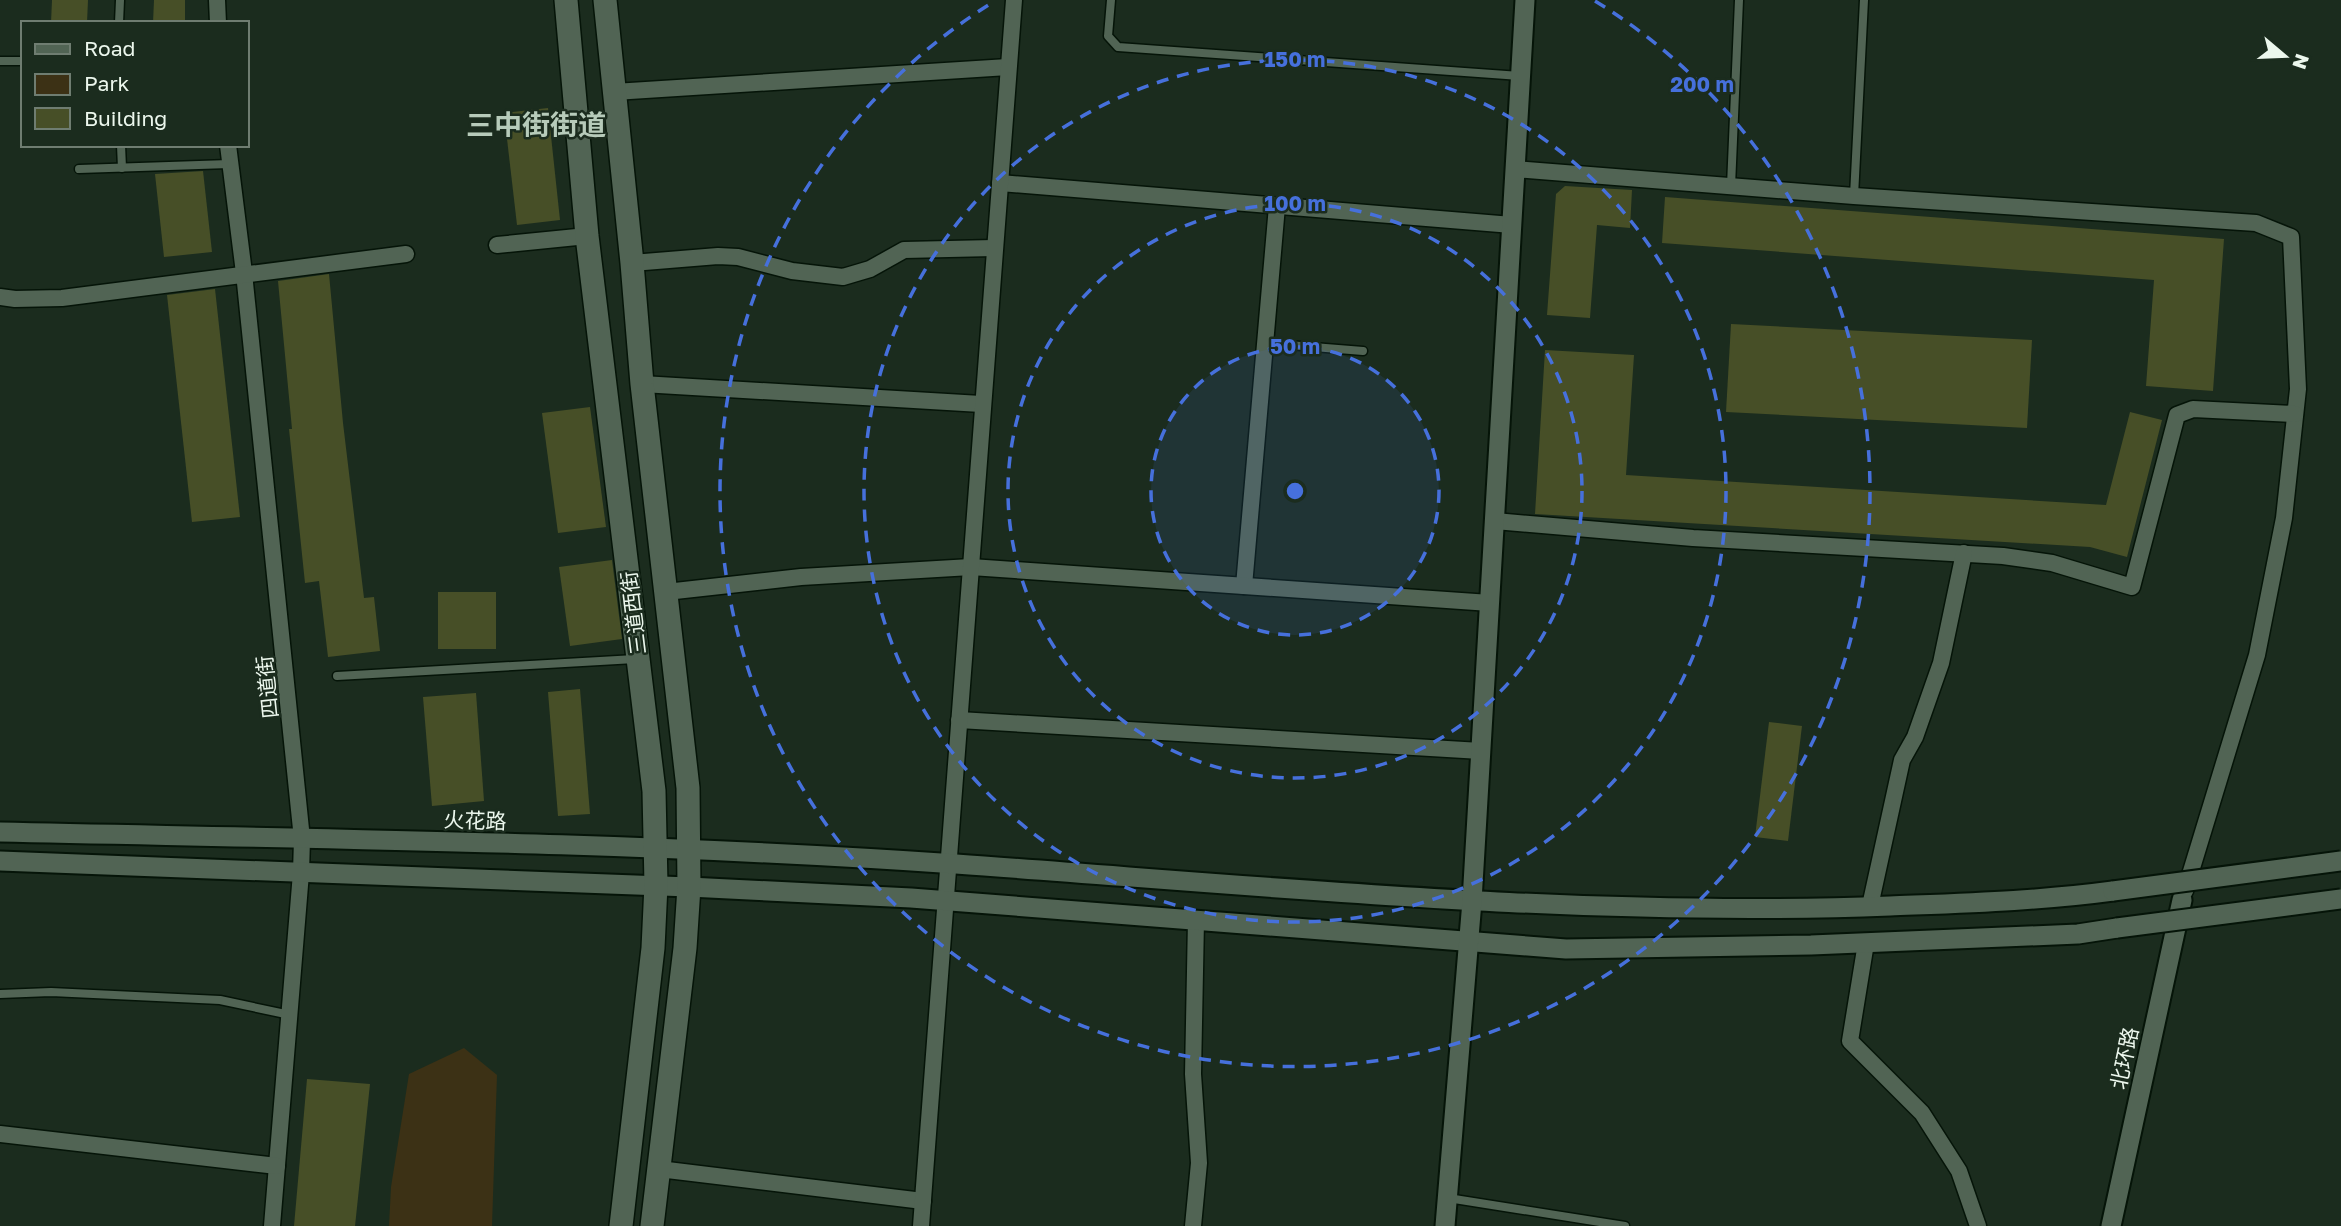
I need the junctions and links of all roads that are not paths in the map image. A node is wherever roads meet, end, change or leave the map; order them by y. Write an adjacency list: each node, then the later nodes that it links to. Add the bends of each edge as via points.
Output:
1 (120, 0): 10 (lane)
2 (216, 0): 11 (street)
3 (566, 0): 28 (main road, 三道西街)
4 (605, 0): 16 (main road)
5 (1014, 0): 14 (street)
6 (1111, 0): 15 (lane, via 1108,37 1118,47)
7 (1525, 0): 15 (street)
8 (1739, 0): 24 (lane)
9 (1864, 0): 25 (lane)
10 (119, 21)
11 (218, 21)
12 (0, 61): 13 (lane)
13 (21, 61)
14 (1008, 67): 16 (street); 23 (street)
15 (1520, 76): 22 (street)
16 (614, 92): 32 (main road)
17 (121, 147): 20 (lane)
18 (228, 147): 19 (street, 四道街)
19 (229, 164): 20 (lane); 33 (street, 四道街)
20 (122, 168): 21 (lane)
21 (79, 169)
22 (1515, 169): 24 (street); 27 (street)
23 (1000, 183): 26 (street); 30 (street)
24 (1731, 186): 25 (street)
25 (1854, 196): 39 (street, via 2256,223 2291,237 2298,389)
26 (1277, 206): 27 (street); 35 (street)
27 (1512, 225): 40 (street)
28 (587, 236): 29 (street); 46 (main road, 三道西街)
29 (497, 245)
30 (994, 248): 32 (street, via 904,250 844,277 792,271 738,257); 38 (street)
31 (406, 254): 33 (street)
32 (632, 263): 37 (main road)
33 (244, 274): 34 (street, via 62,298); 51 (street, 四道街)
34 (0, 297)
35 (1265, 343): 36 (lane); 43 (street)
36 (1363, 351)
37 (642, 384): 38 (street); 44 (main road)
38 (981, 404): 42 (street)
39 (2295, 414): 41 (street, via 2193,409 2177,415 2132,587 2052,563); 61 (street, via 2284,518 2257,654)
40 (1494, 521): 41 (street); 45 (street)
41 (1964, 553): 64 (street, via 1941,663 1902,760)
42 (971, 568): 43 (street); 44 (street, via 801,577); 48 (street)
43 (1244, 586): 45 (street)
44 (666, 592): 53 (main road, via 688,788)
45 (1490, 603): 49 (street)
46 (638, 658): 47 (lane); 52 (main road, 三道西街)
47 (337, 676)
48 (959, 720): 49 (street); 56 (street)
49 (1481, 751): 63 (street)
50 (0, 832): 51 (street, 火花路)
51 (302, 839): 52 (street, 火花路); 57 (street, 四道街)
52 (656, 849): 53 (street, 火花路); 58 (main road, 三道西街)
53 (690, 850): 56 (street, 火花路); 59 (main road)
54 (0, 861): 57 (street)
55 (2341, 861): 64 (street, 火花路, bridge, via 2051,899)
56 (948, 864): 62 (street); 63 (street, 火花路)
57 (301, 873): 58 (street); 69 (street, 四道街)
58 (656, 886): 59 (street); 76 (main road, 三道西街)
59 (689, 887): 62 (street); 72 (main road)
60 (2341, 899): 67 (street, bridge, via 2078,934)
61 (2182, 900): 83 (street, 北环路)
62 (945, 901): 65 (street); 74 (street)
63 (1472, 901): 64 (street, 火花路, via 1785,910); 66 (street)
64 (1870, 906)
65 (1196, 920): 66 (street); 79 (street, via 1193,1074 1199,1163)
66 (1468, 942): 67 (street, via 1566,949); 73 (street)
67 (1866, 943): 82 (street, via 1850,1041 1922,1113 1959,1171)
68 (0, 993): 69 (lane, via 220,1000)
69 (290, 1015): 71 (street, 四道街)
70 (0, 1135): 71 (street)
71 (277, 1166): 75 (street, 四道街)
72 (659, 1169): 74 (street); 77 (main road)
73 (1448, 1198): 80 (street); 81 (lane)
74 (923, 1201): 78 (street)
75 (272, 1226)
76 (621, 1226)
77 (652, 1226)
78 (921, 1226)
79 (1193, 1226)
80 (1446, 1226)
81 (1625, 1226)
82 (1978, 1226)
83 (2111, 1226)

